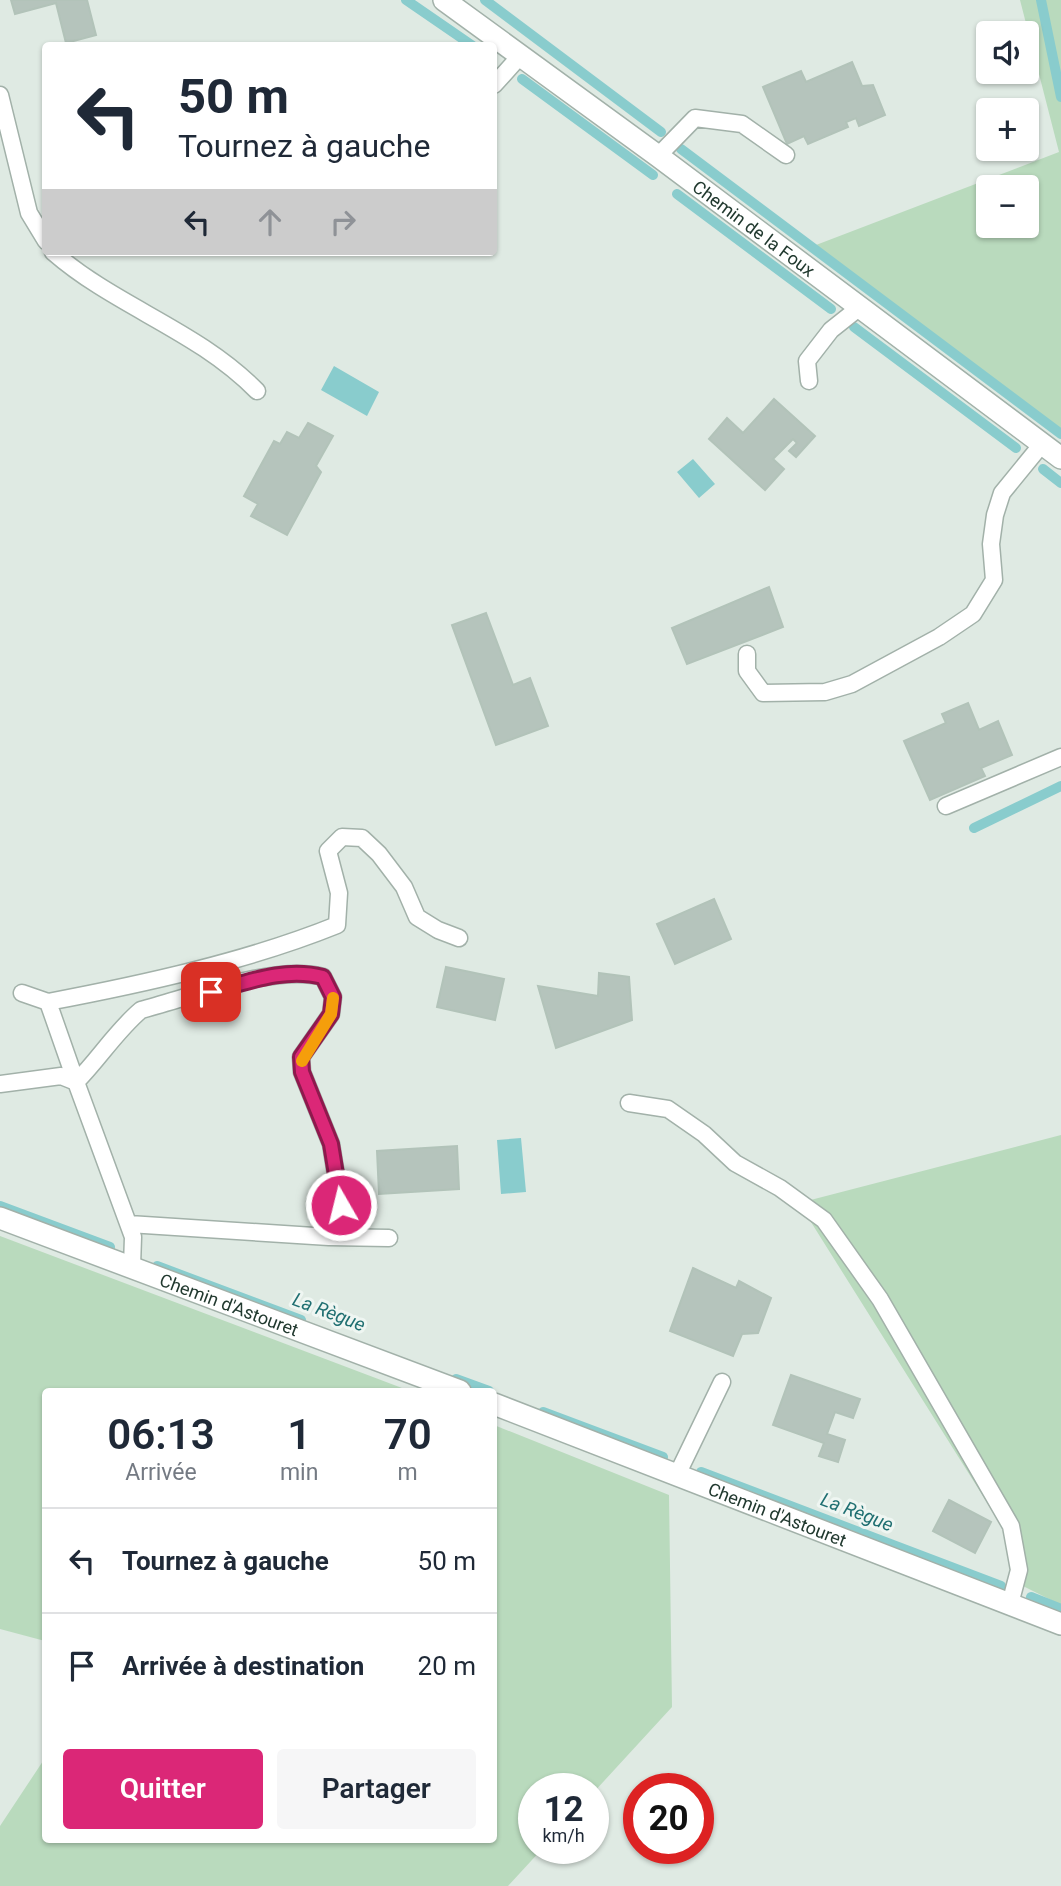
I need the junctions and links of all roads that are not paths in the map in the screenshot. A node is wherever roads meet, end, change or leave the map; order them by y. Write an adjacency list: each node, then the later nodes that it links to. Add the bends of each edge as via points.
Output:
1 (444, 0): 2 (street, Chemin de la Foux)
2 (521, 55): 3 (lane); 6 (street, Chemin de la Foux)
3 (497, 82)
4 (0, 95): 7 (lane, via 30,213)
5 (786, 155): 6 (lane, via 742,124 695,118)
6 (658, 156): 9 (street, Chemin de la Foux)
7 (42, 234)
8 (58, 256): 11 (lane, via 81,276 176,328 237,371)
9 (860, 307): 10 (lane, via 831,330 807,361); 12 (street, Chemin de la Foux)
10 (809, 382)
11 (257, 391)
12 (1042, 444): 13 (street, Chemin de la Foux); 14 (lane, via 1002,494 991,544 995,580 973,614 874,673 825,692 763,693 747,671)
13 (1061, 458)
14 (747, 654)
15 (1061, 757): 16 (lane)
16 (946, 806)
17 (459, 938): 19 (lane, via 417,917 404,887 362,838 342,837 328,852 339,894 337,925 158,980)
18 (22, 993): 19 (lane)
19 (48, 1002): 20 (lane)
20 (76, 1082): 21 (lane, via 61,1076); 24 (lane); 25 (lane, via 141,1010 280,974 323,977 333,997 331,1014 301,1057 302,1072 331,1144)
21 (0, 1084)
22 (629, 1103): 32 (lane, via 668,1108 735,1163 824,1220 880,1299 1011,1526 1019,1570)
23 (0, 1218): 27 (street, Chemin d'Astouret)
24 (129, 1224): 25 (lane); 27 (lane)
25 (346, 1237): 26 (lane)
26 (389, 1238)
27 (132, 1266): 29 (street, Chemin d'Astouret)
28 (722, 1382): 31 (lane)
29 (452, 1388)
30 (497, 1405): 31 (street, Chemin d'Astouret)
31 (677, 1475): 32 (street, Chemin d'Astouret)
32 (1010, 1604): 33 (street, Chemin d'Astouret)
33 (1061, 1624)

